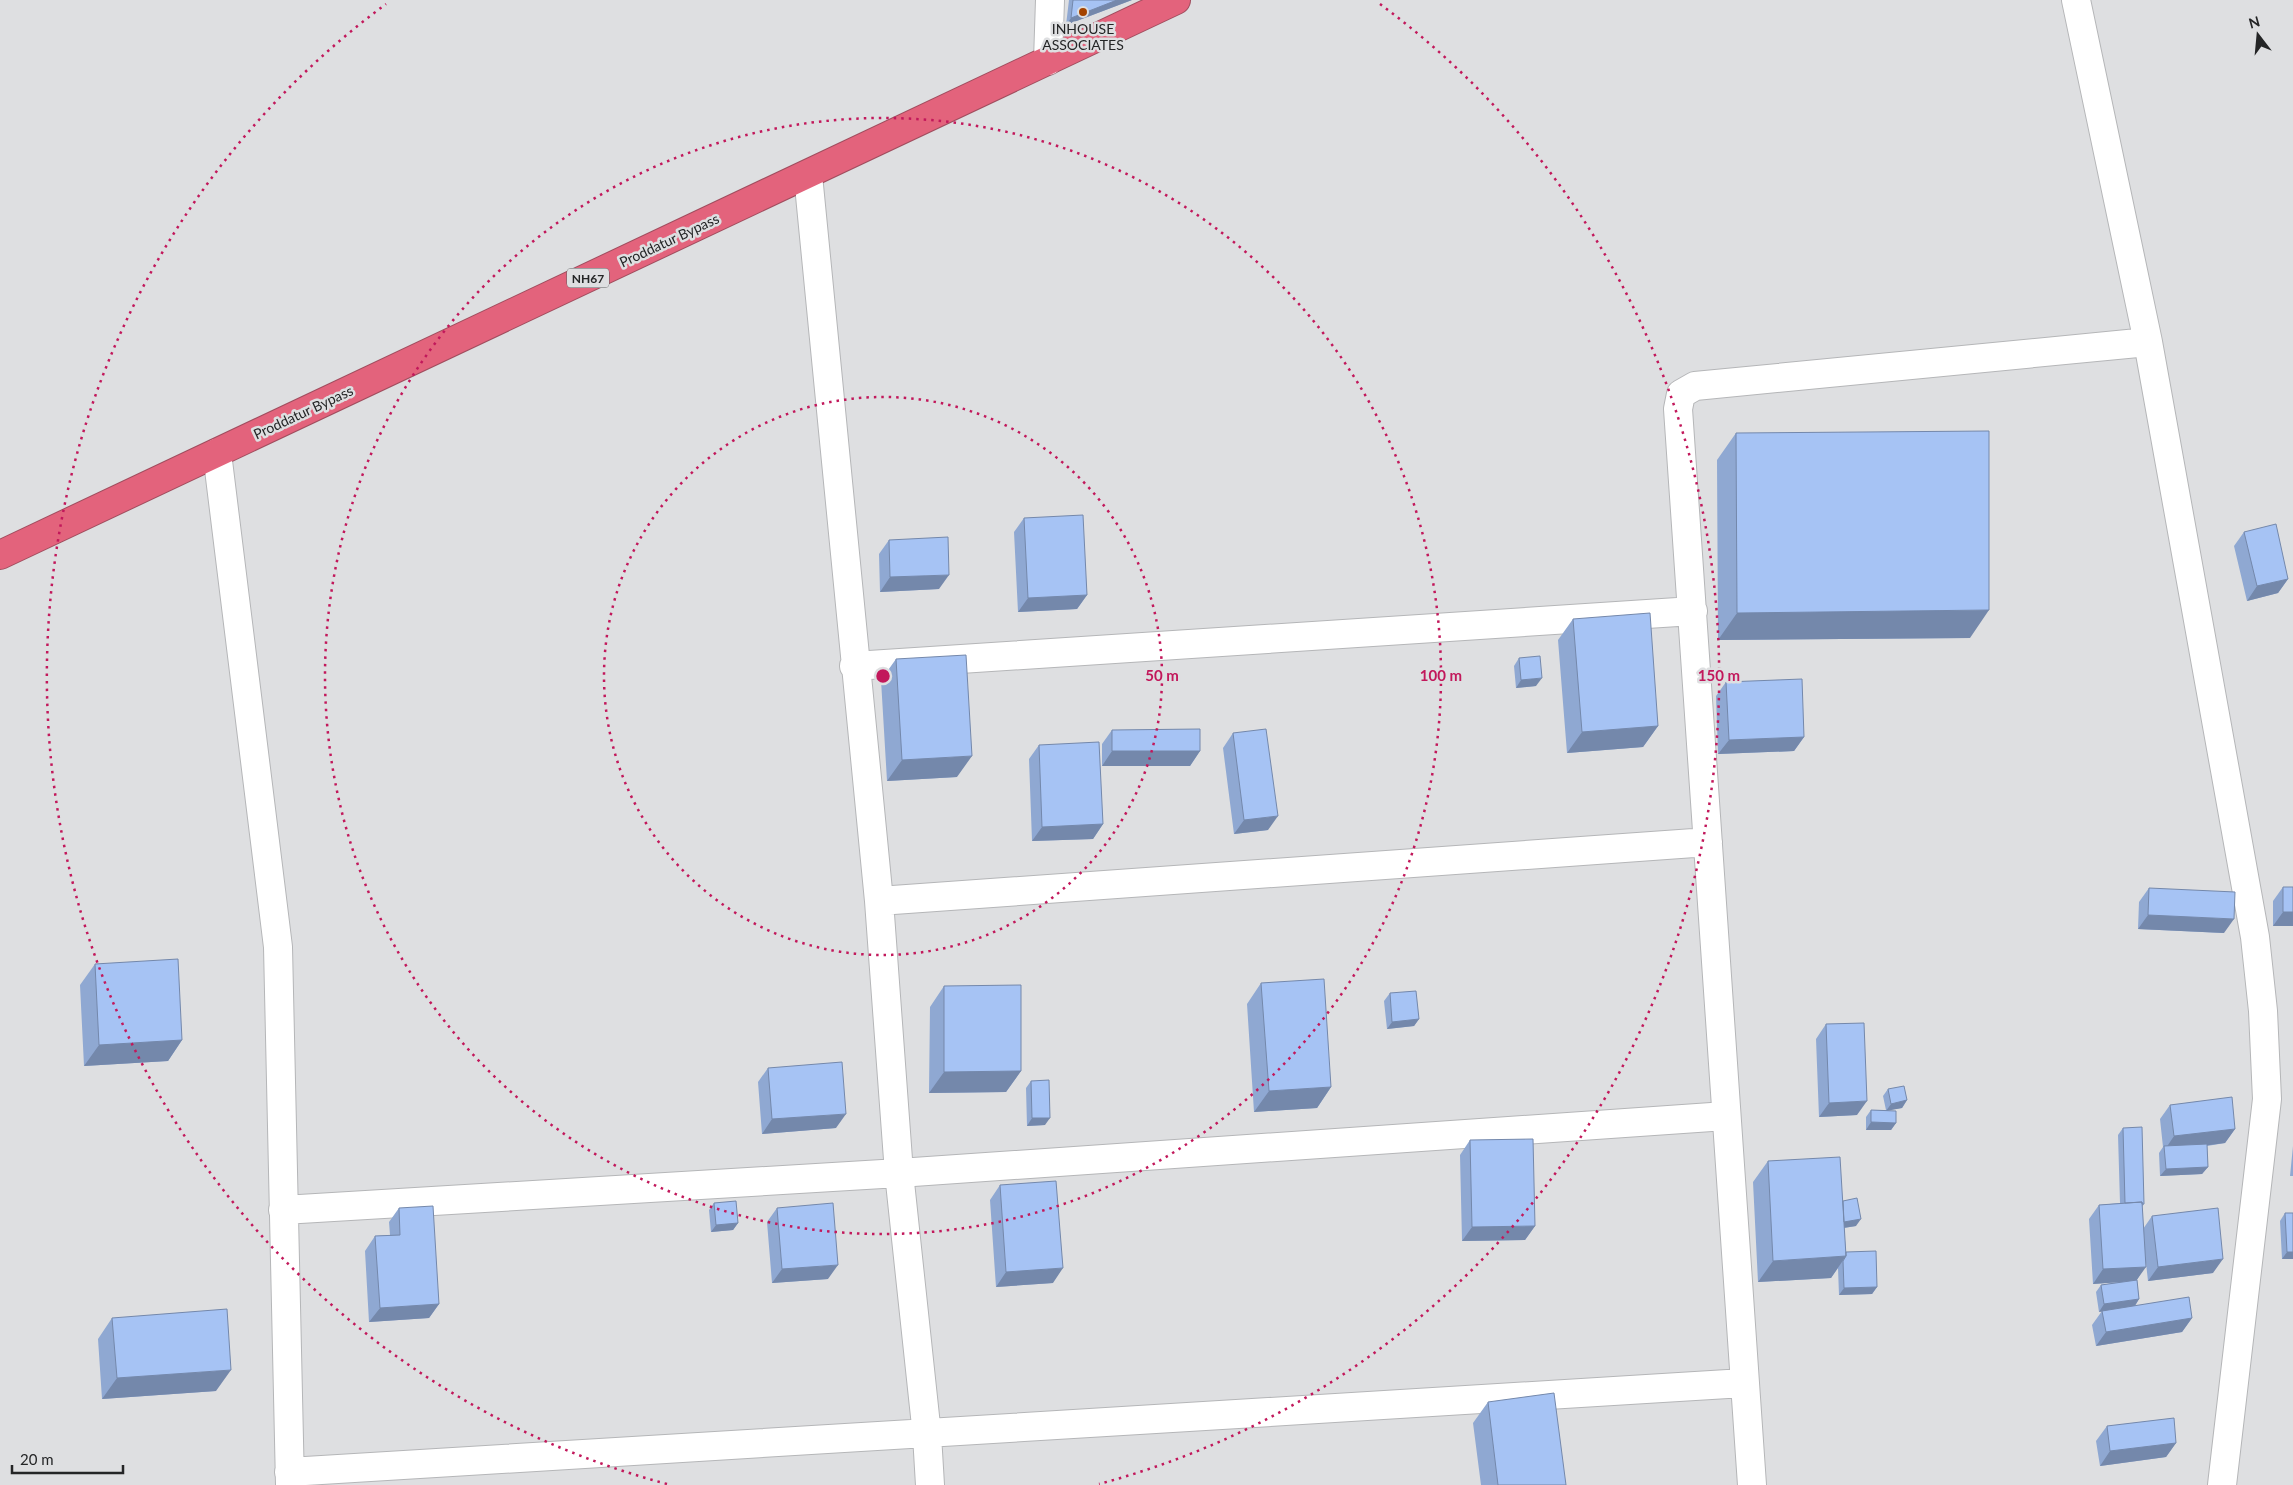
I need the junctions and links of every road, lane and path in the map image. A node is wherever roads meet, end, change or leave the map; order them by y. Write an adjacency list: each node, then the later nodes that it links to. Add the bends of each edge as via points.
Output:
1 (1050, 0): 4 (street)
2 (1176, 0): 4 (highway, Proddatur Bypass / NH67)
3 (2076, 0): 6 (street)
4 (1048, 61): 5 (highway, Proddatur Bypass / NH67)
5 (808, 174): 7 (highway, Proddatur Bypass / NH67); 10 (street)
6 (2148, 342): 9 (street, via 1695,386 1681,394 1678,409); 21 (street, via 2255,936 2263,1011 2267,1099)
7 (217, 453): 8 (highway, Proddatur Bypass / NH67); 15 (street, via 278,947)
8 (0, 555)
9 (1693, 611): 10 (street); 11 (street)
10 (854, 666): 12 (street)
11 (1708, 842): 12 (street); 13 (street)
12 (879, 901): 14 (street)
13 (1726, 1116): 14 (street); 16 (street)
14 (899, 1172): 15 (street); 17 (street)
15 (283, 1210): 18 (street)
16 (1744, 1383): 17 (street); 20 (street)
17 (928, 1435): 18 (street); 19 (street)
18 (290, 1478)
19 (930, 1485)
20 (1752, 1485)
21 (2222, 1485)

